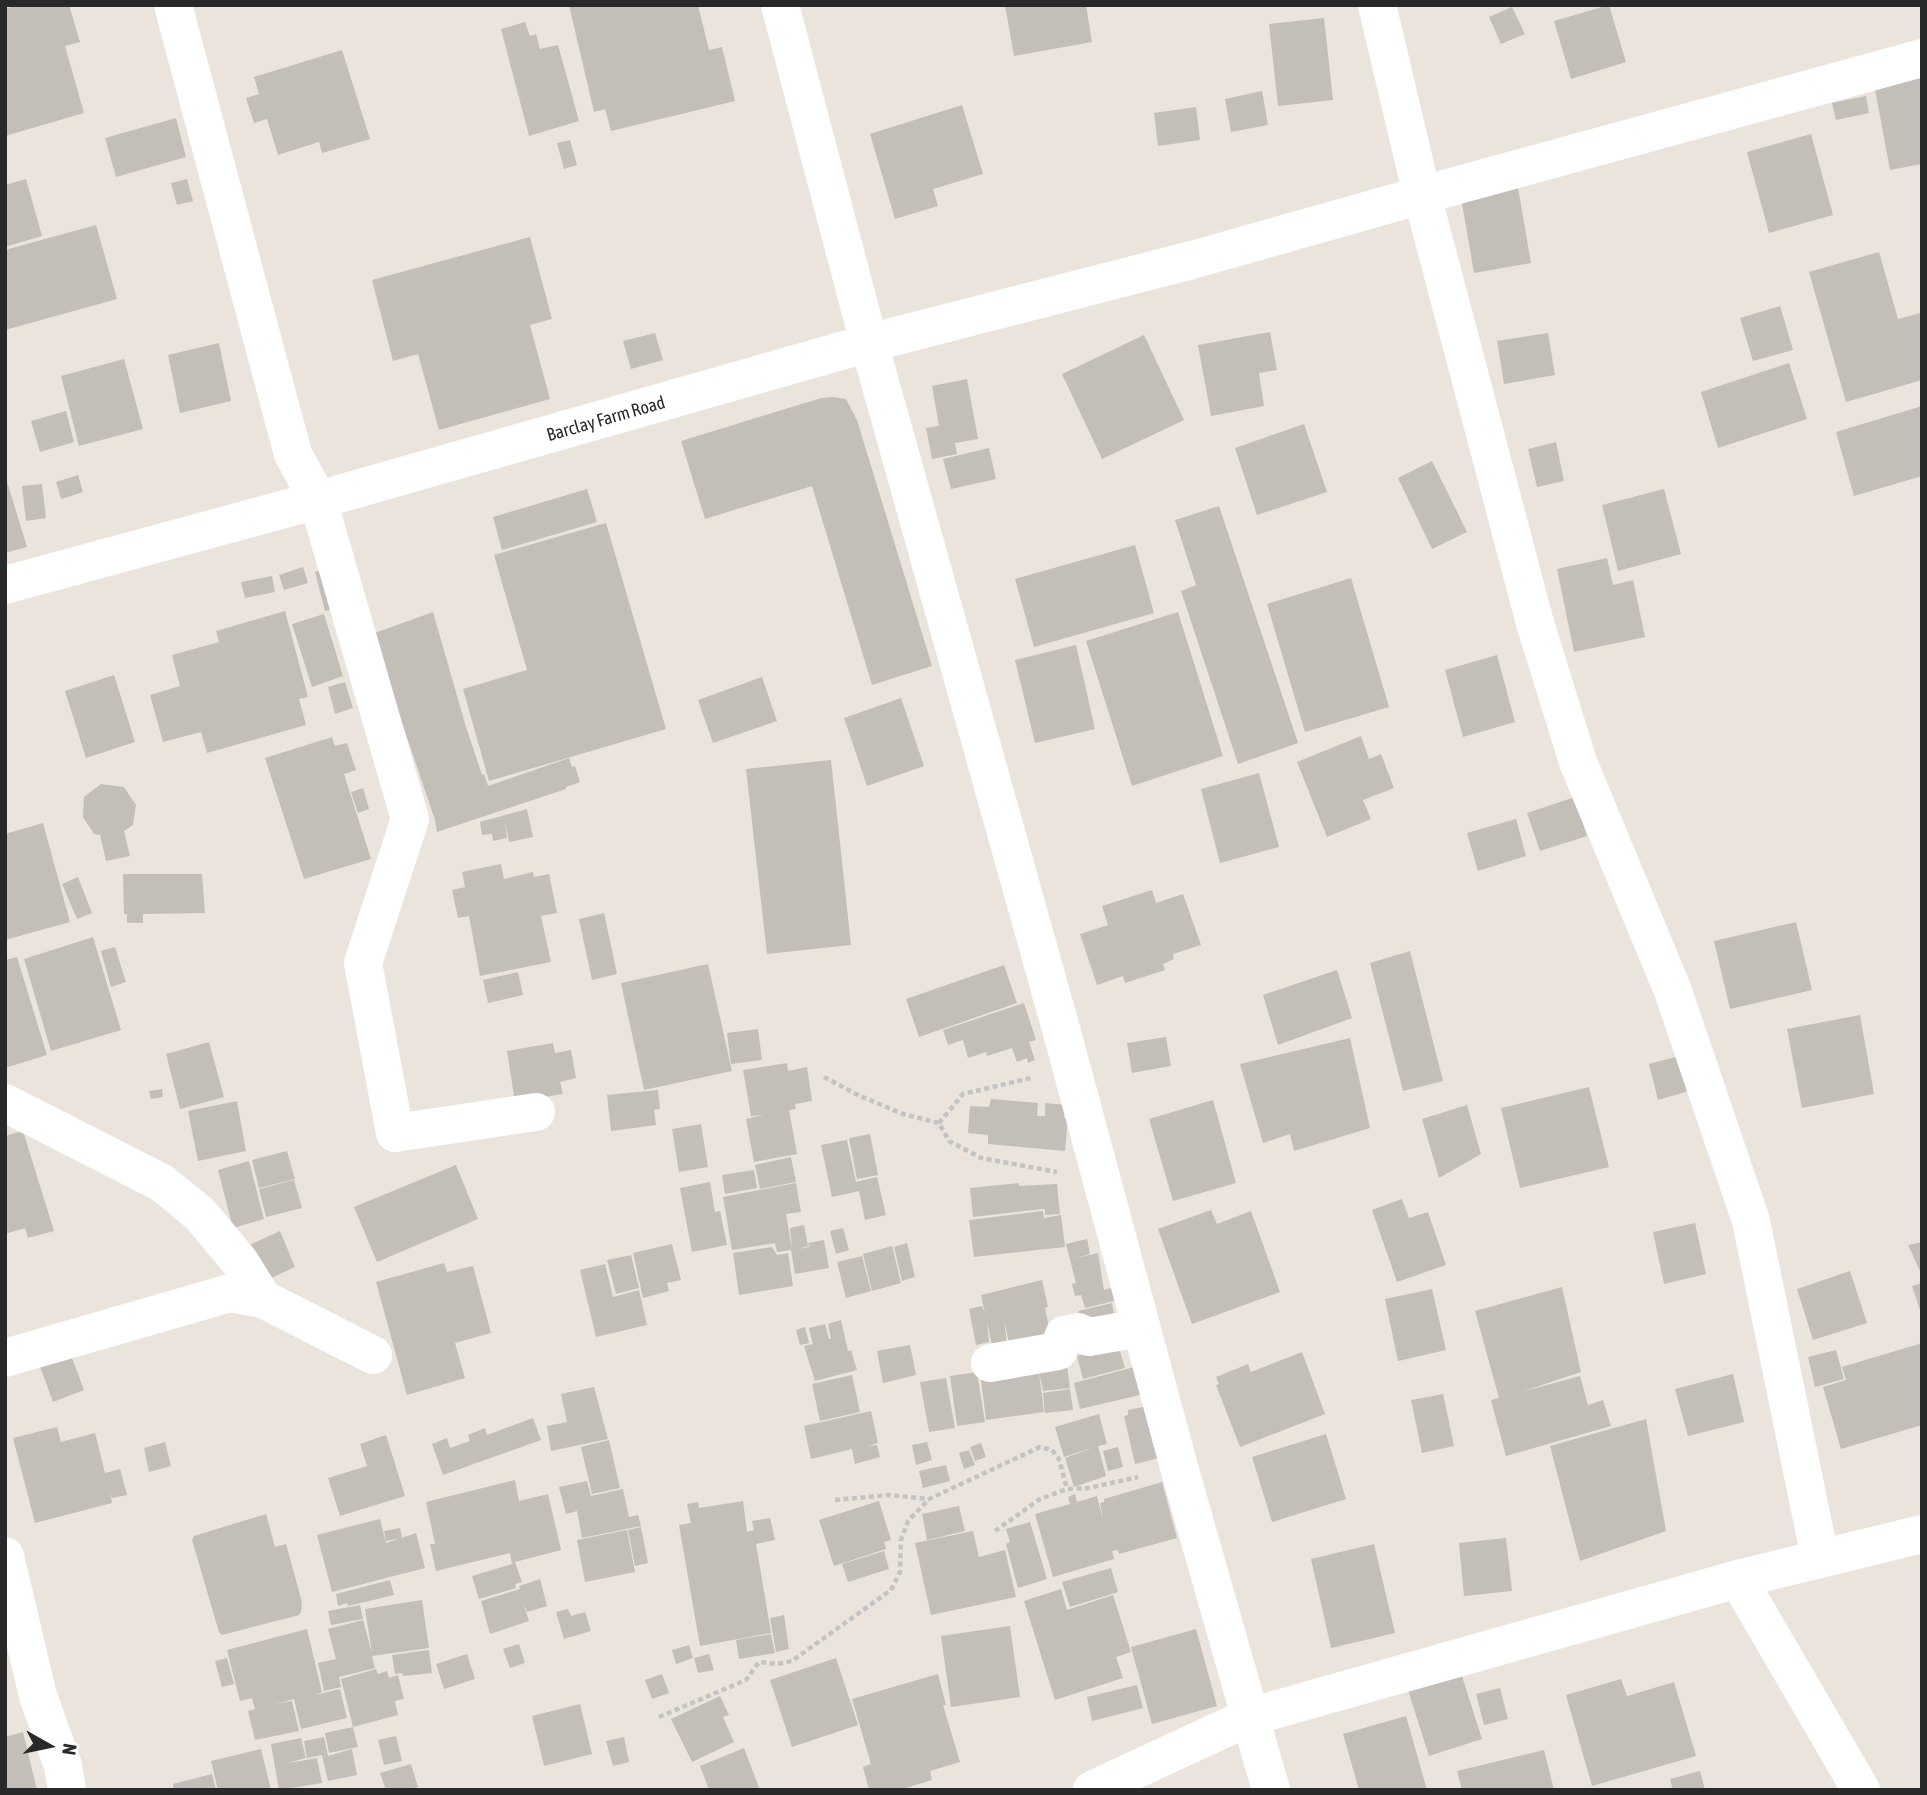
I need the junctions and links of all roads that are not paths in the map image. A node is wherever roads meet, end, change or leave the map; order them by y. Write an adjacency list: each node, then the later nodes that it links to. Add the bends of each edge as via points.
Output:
1 (173, 5): 7 (street, via 293,454)
2 (780, 5): 6 (street)
3 (1377, 5): 5 (street)
4 (1922, 58): 5 (street, Barclay Farm Road)
5 (1422, 195): 6 (street, Barclay Farm Road); 18 (street, via 1535,624 1578,762 1673,991 1751,1221)
6 (869, 343): 7 (street, Barclay Farm Road); 12 (street)
7 (318, 500): 8 (street, Barclay Farm Road); 10 (street, via 410,819 363,963 395,1133)
8 (5, 585)
9 (5, 1103): 11 (street, via 162,1183 200,1214 240,1262)
10 (536, 1112)
11 (263, 1299): 13 (street); 14 (street, via 230,1293)
12 (1142, 1328): 15 (street, via 1089,1337 1078,1332 1064,1335 1058,1351); 20 (street)
13 (373, 1355)
14 (5, 1358)
15 (990, 1363)
16 (1922, 1534): 18 (street)
17 (5, 1556): 21 (street)
18 (1820, 1558): 19 (street)
19 (1738, 1579): 20 (street); 24 (street)
20 (1249, 1717): 22 (street); 23 (street)
21 (66, 1790)
22 (1092, 1790)
23 (1271, 1790)
24 (1861, 1790)

